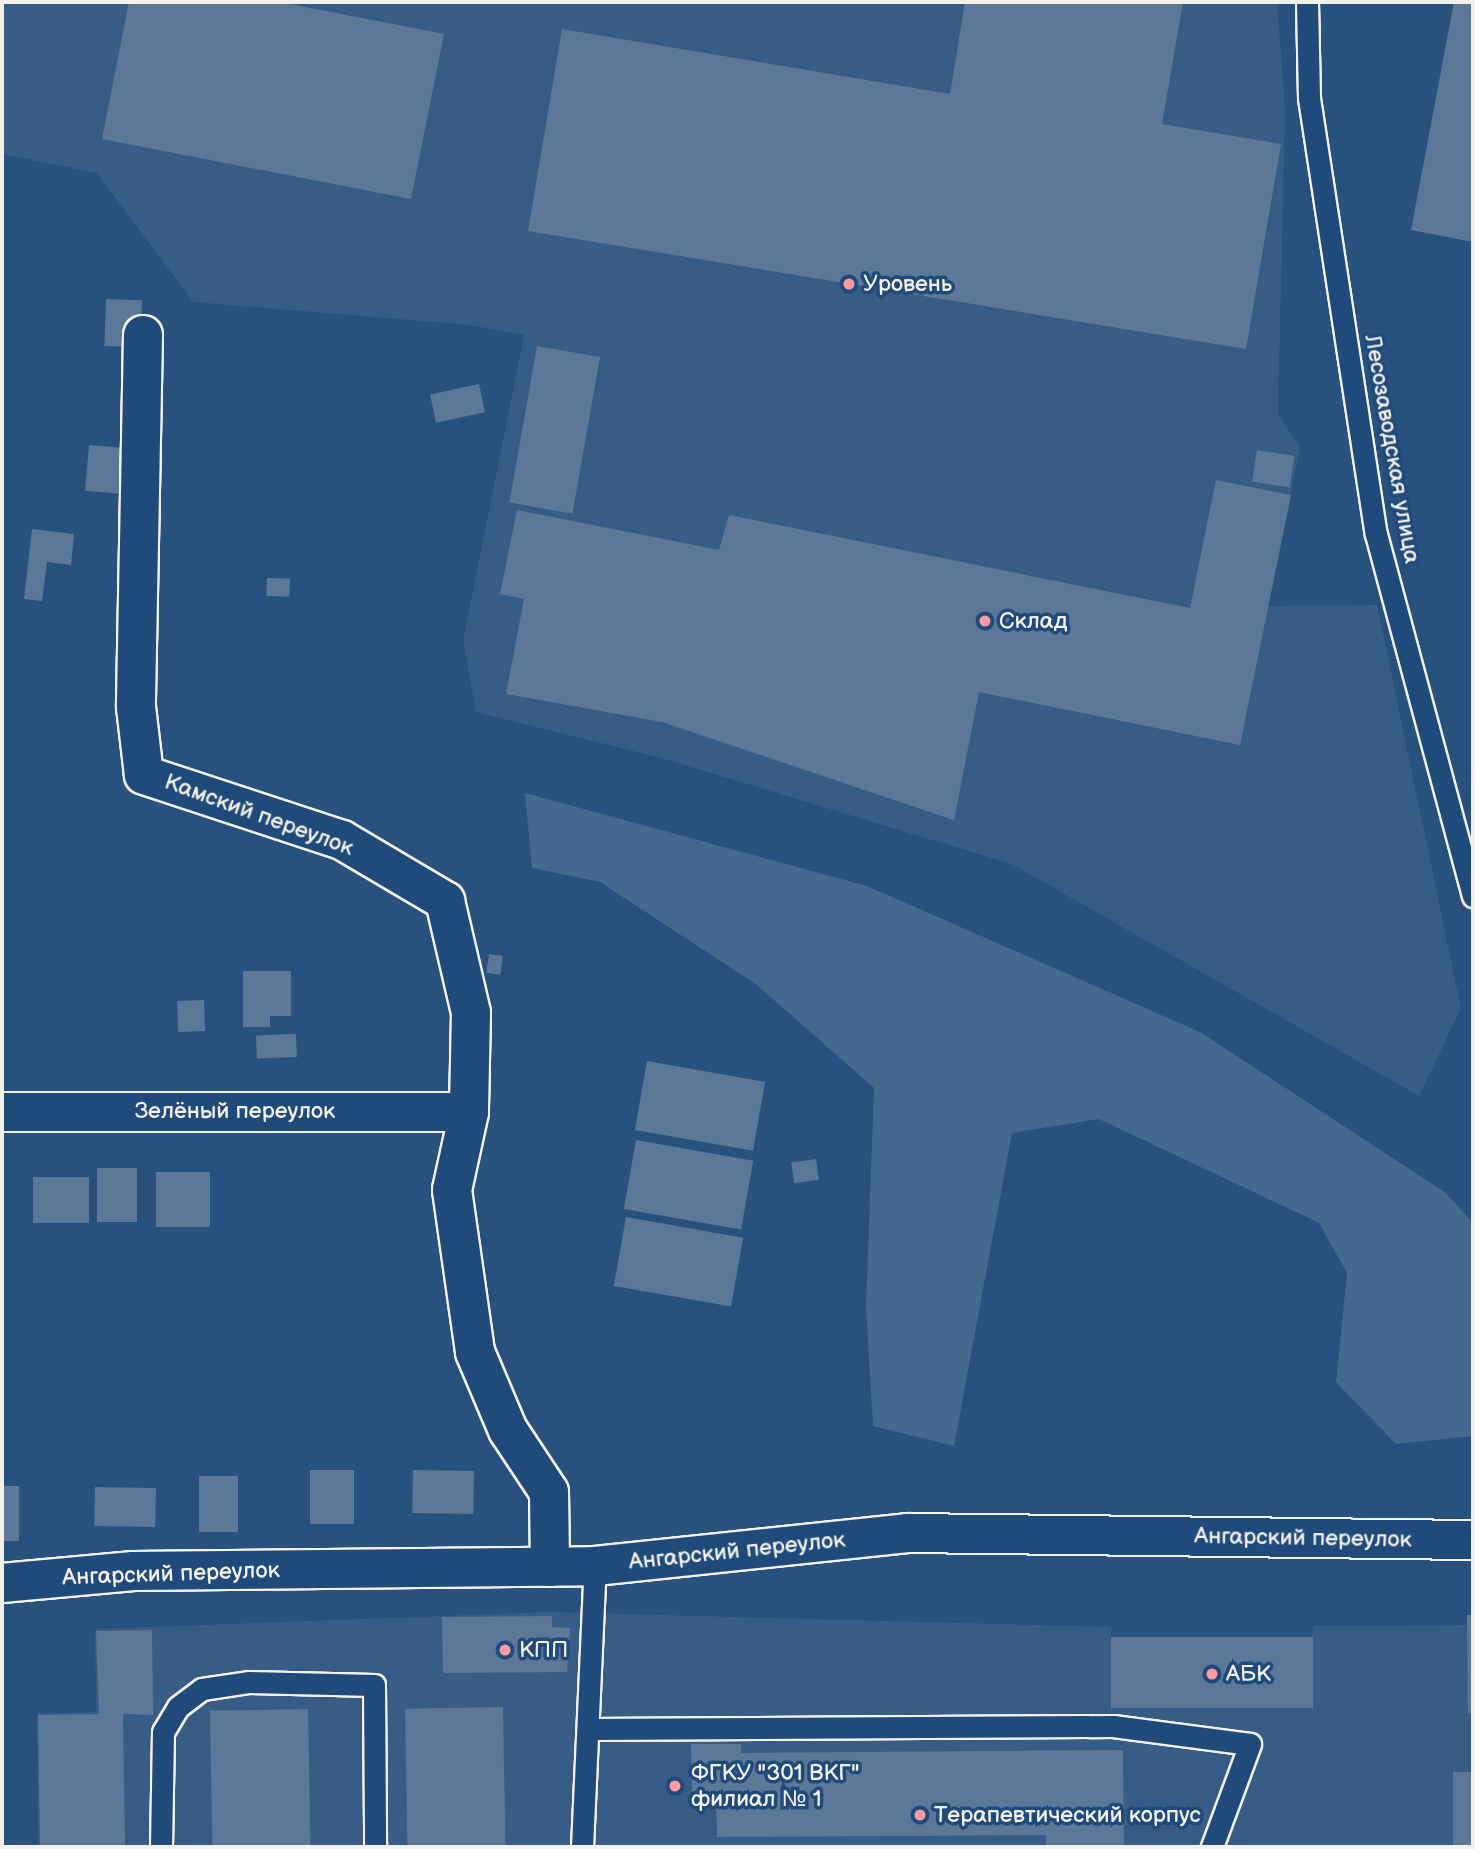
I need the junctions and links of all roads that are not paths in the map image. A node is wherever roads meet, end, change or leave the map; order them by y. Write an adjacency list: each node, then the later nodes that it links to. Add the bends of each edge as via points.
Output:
1 (1307, 2): 3 (lane, Лесозаводская улица, via 1309,98 1376,534)
2 (143, 335): 5 (street, Камский переулок, via 136,708 144,775 342,840 445,901 471,1013)
3 (1473, 896)
4 (2, 1112): 5 (street, Зелёный переулок)
5 (469, 1112): 8 (street, Камский переулок, via 452,1190 475,1352 508,1430 549,1492)
6 (1473, 1541): 7 (street, Ангарский переулок, via 907,1533)
7 (595, 1566): 8 (street, Ангарский переулок); 10 (lane)
8 (550, 1567): 9 (street, Ангарский переулок, via 133,1571)
9 (2, 1583)
10 (589, 1729): 13 (lane); 14 (lane, via 1113,1726 1250,1744)
11 (161, 1847): 12 (lane, via 163,1732 178,1707 202,1689 249,1682 374,1685)
12 (376, 1847)
13 (582, 1847)
14 (1212, 1847)

